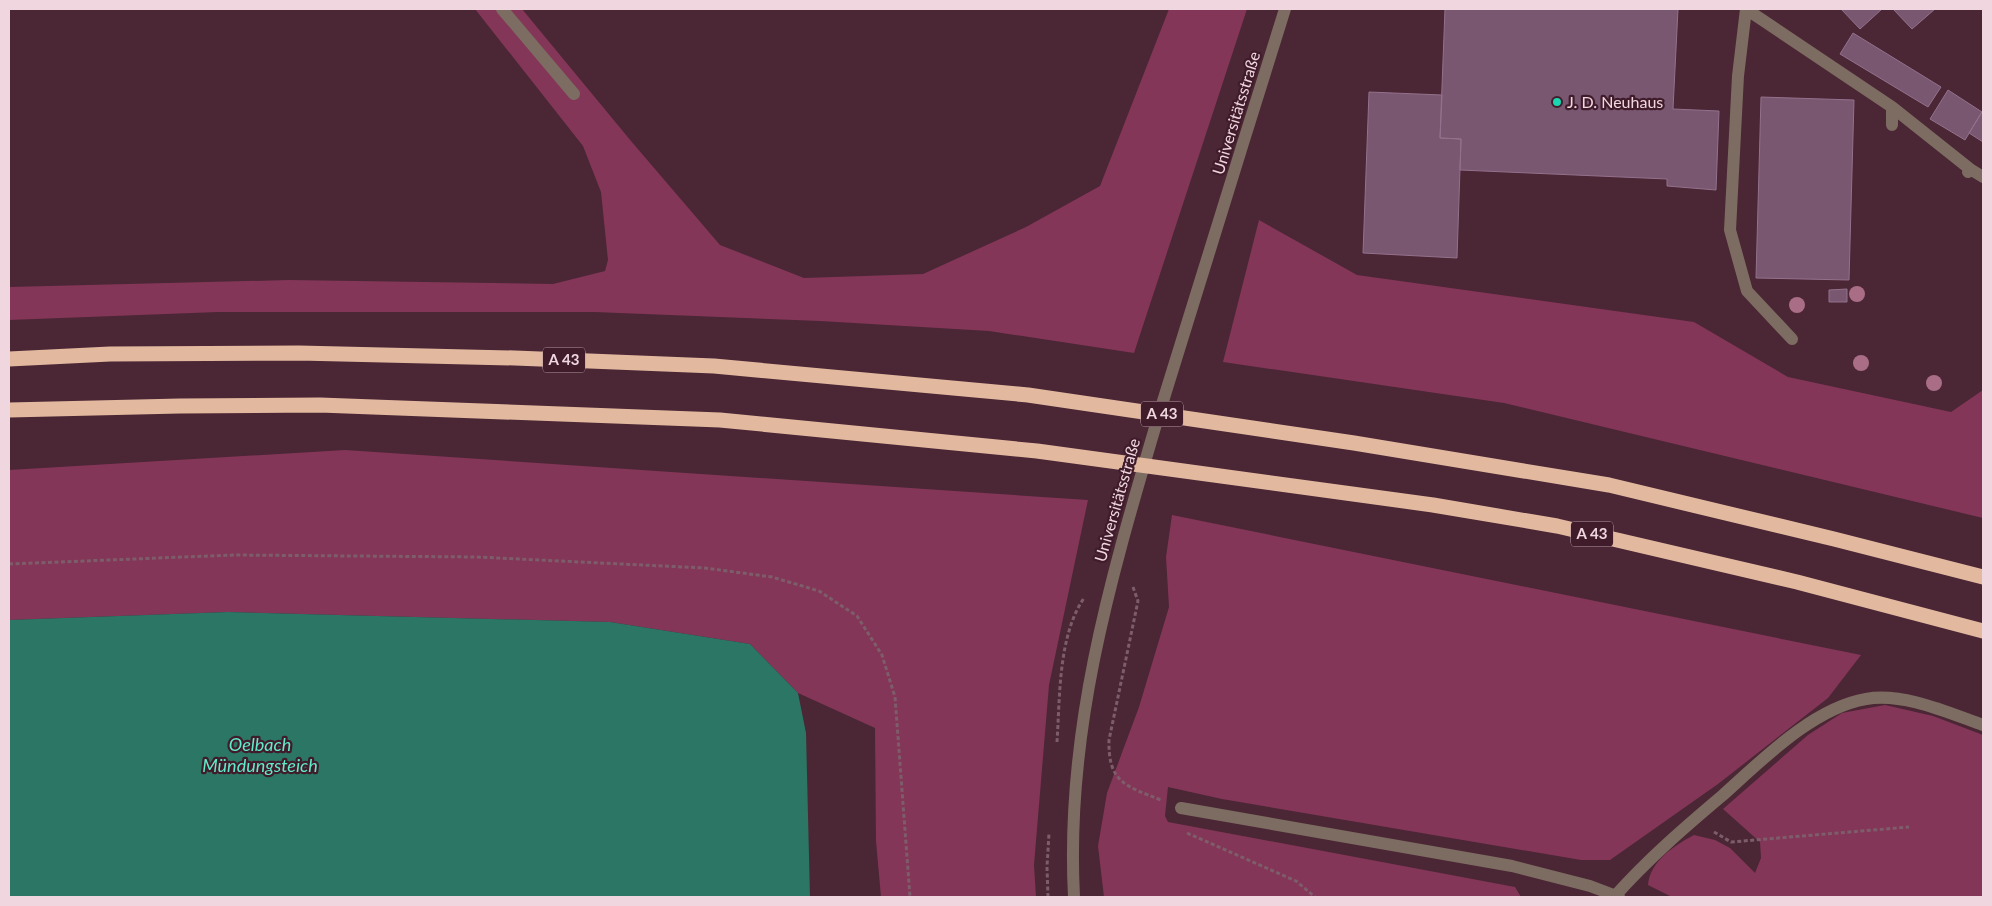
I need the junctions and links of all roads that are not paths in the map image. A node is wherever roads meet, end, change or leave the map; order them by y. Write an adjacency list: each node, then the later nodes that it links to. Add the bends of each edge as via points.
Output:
1 (502, 9): 4 (street)
2 (1285, 9): 17 (street, Universitätsstraße, via 1119,548 1083,711 1074,795)
3 (1746, 9): 5 (street); 8 (street, via 1738,76 1730,230 1746,291)
4 (574, 94)
5 (1892, 107): 6 (street); 7 (street, via 1969,170)
6 (1892, 125)
7 (1983, 176)
8 (1792, 340)
9 (9, 359): 11 (highway, A 43, via 110,354 299,353 514,358 714,366 1028,395 1609,485)
10 (9, 410): 12 (highway, A 43, via 320,405 680,419 1038,451 1433,505 1557,526 1797,582)
11 (1983, 577)
12 (1983, 631)
13 (1983, 725): 16 (street, via 1933,707 1890,698 1866,699 1840,707 1789,738 1641,867)
14 (1182, 808): 15 (street, via 1512,866)
15 (1588, 892): 16 (street)
16 (1617, 896)
17 (1074, 897)

